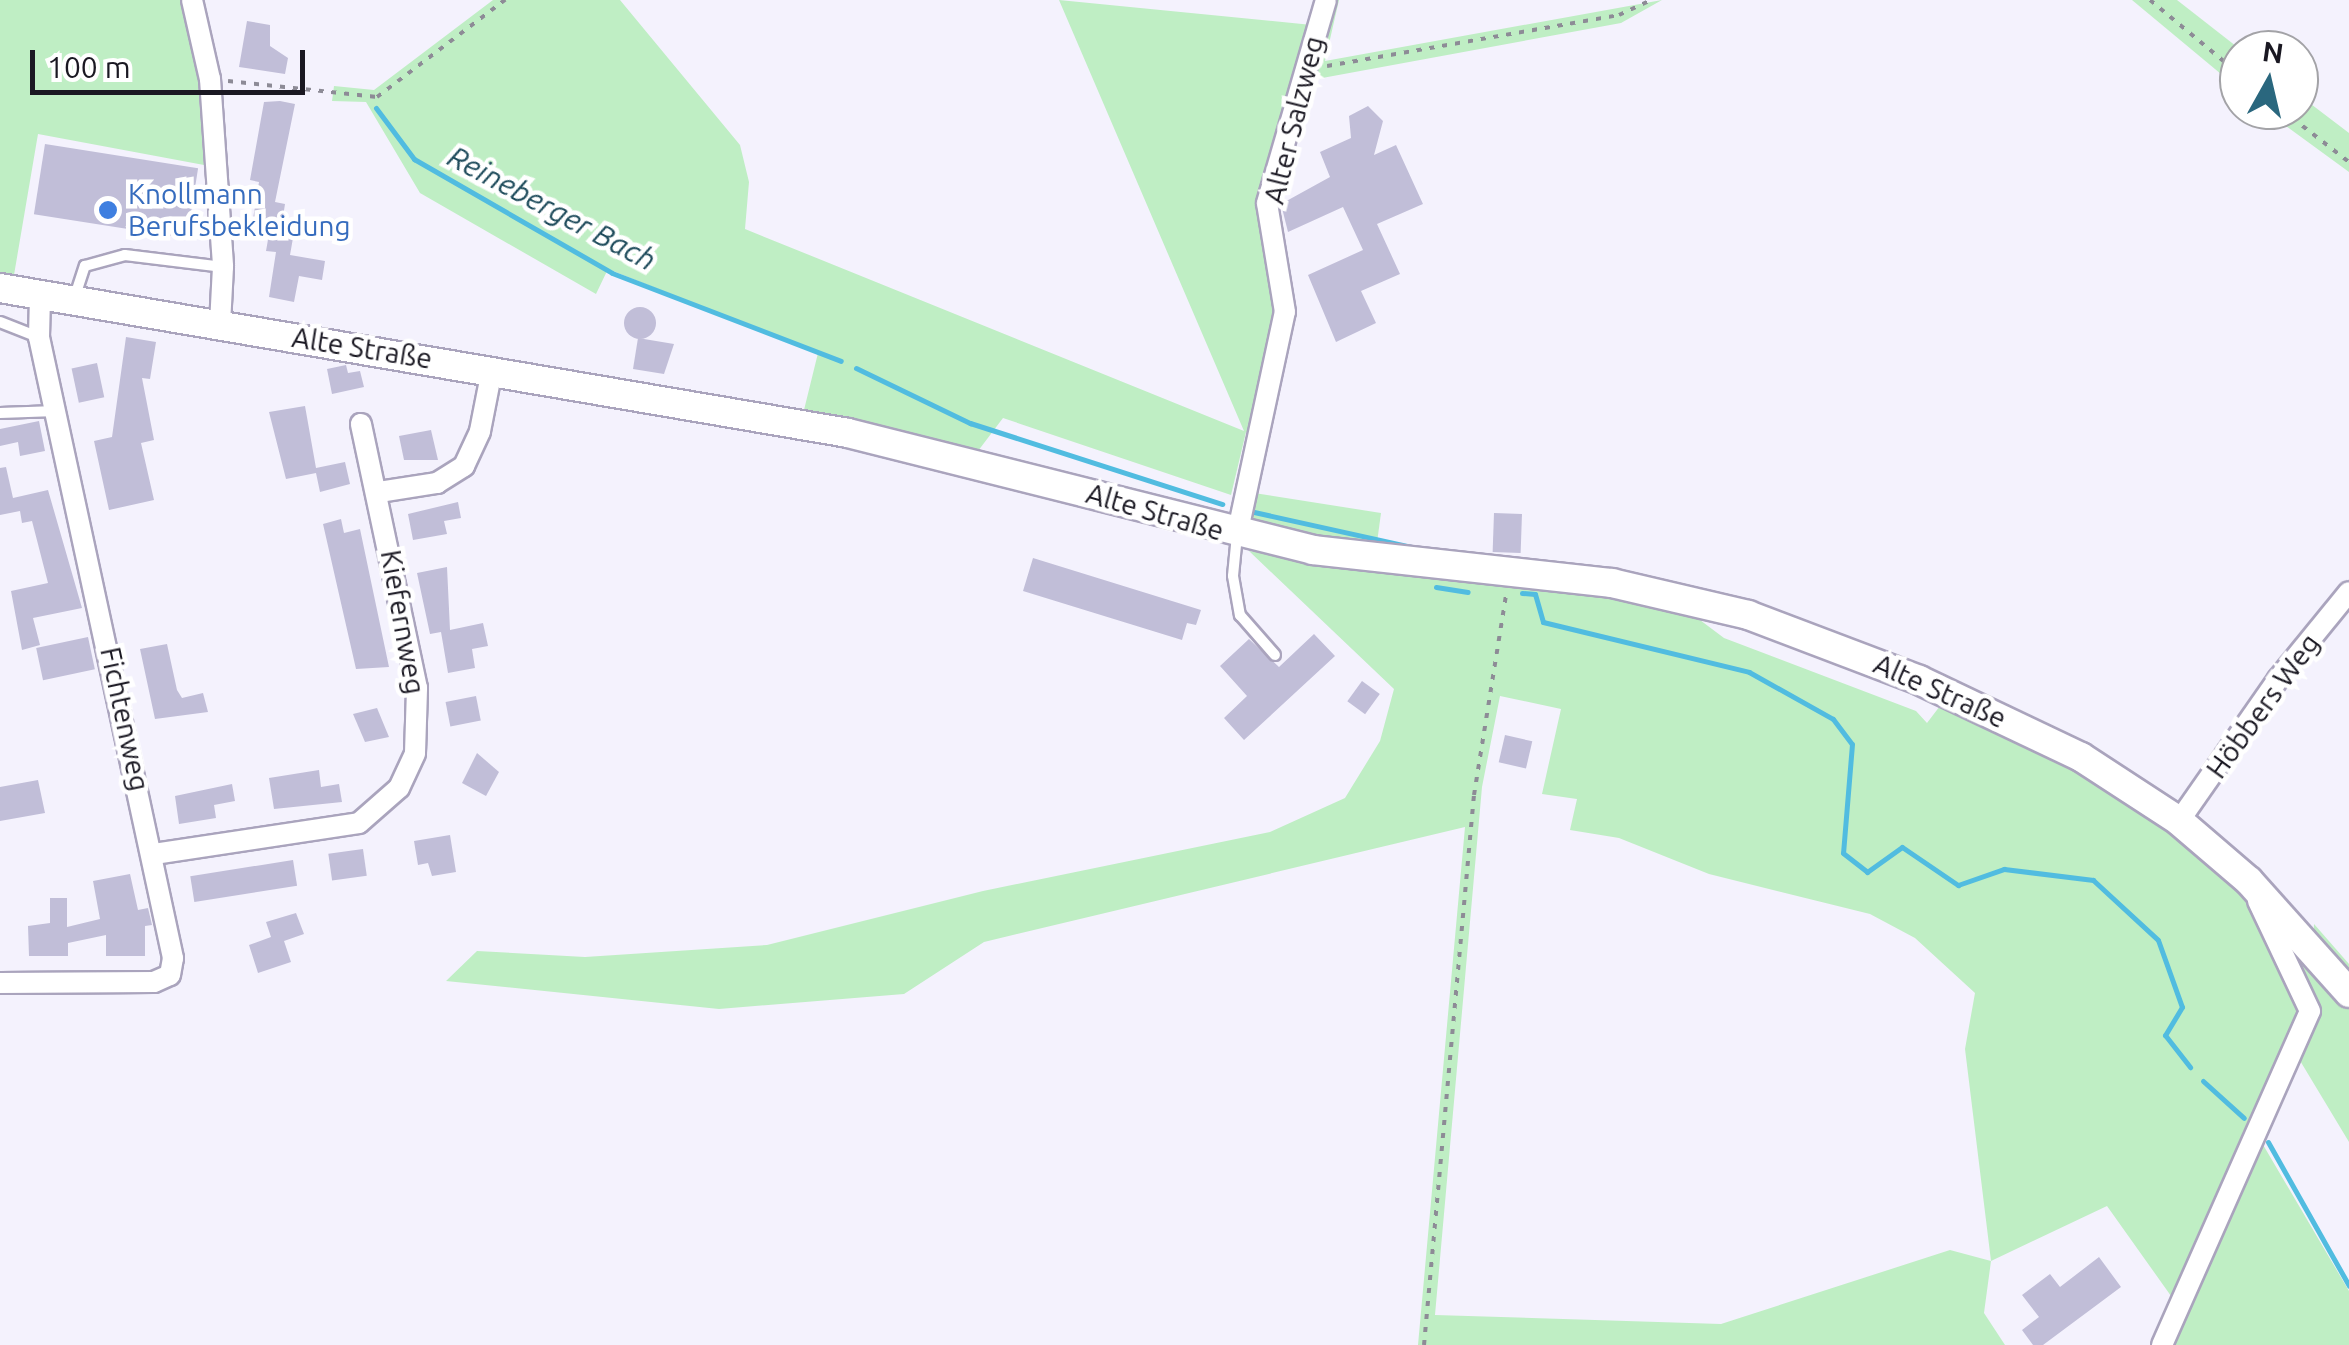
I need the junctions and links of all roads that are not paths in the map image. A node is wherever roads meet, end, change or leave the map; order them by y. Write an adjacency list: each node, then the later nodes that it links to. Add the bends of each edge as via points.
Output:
1 (192, 0): 3 (street, via 210,79)
2 (1326, 0): 15 (street, Alter Salzweg, via 1267,203 1285,312)
3 (223, 267): 6 (lane, via 125,255 85,266); 8 (street)
4 (0, 289): 5 (main road, Alte Straße)
5 (40, 295): 6 (main road, Alte Straße); 9 (street, Fichtenweg)
6 (74, 300): 8 (main road, Alte Straße)
7 (0, 322): 9 (lane)
8 (220, 325): 10 (main road, Alte Straße)
9 (39, 337): 11 (street, Fichtenweg)
10 (492, 370): 14 (street, via 480,431 464,466 437,484); 15 (main road, Alte Straße, via 932,451)
11 (57, 411): 12 (lane); 19 (street, Fichtenweg)
12 (0, 413)
13 (360, 424): 14 (street, Kiefernweg)
14 (379, 492): 19 (street, Kiefernweg, via 417,688 415,753 399,788 359,823)
15 (1237, 536): 17 (lane, via 1233,576 1240,614); 18 (main road, Alte Straße, via 1376,560 1680,596 1834,645 2081,757)
16 (2349, 592): 18 (street, Höbbers Weg)
17 (1275, 655)
18 (2179, 821): 20 (main road, Alte Straße)
19 (154, 854): 21 (street, Fichtenweg, via 172,929 170,976 154,982)
20 (2249, 882): 22 (main road, Alte Straße); 23 (street, Alte Straße, via 2310,1011)
21 (0, 983)
22 (2349, 993)
23 (2166, 1337)

